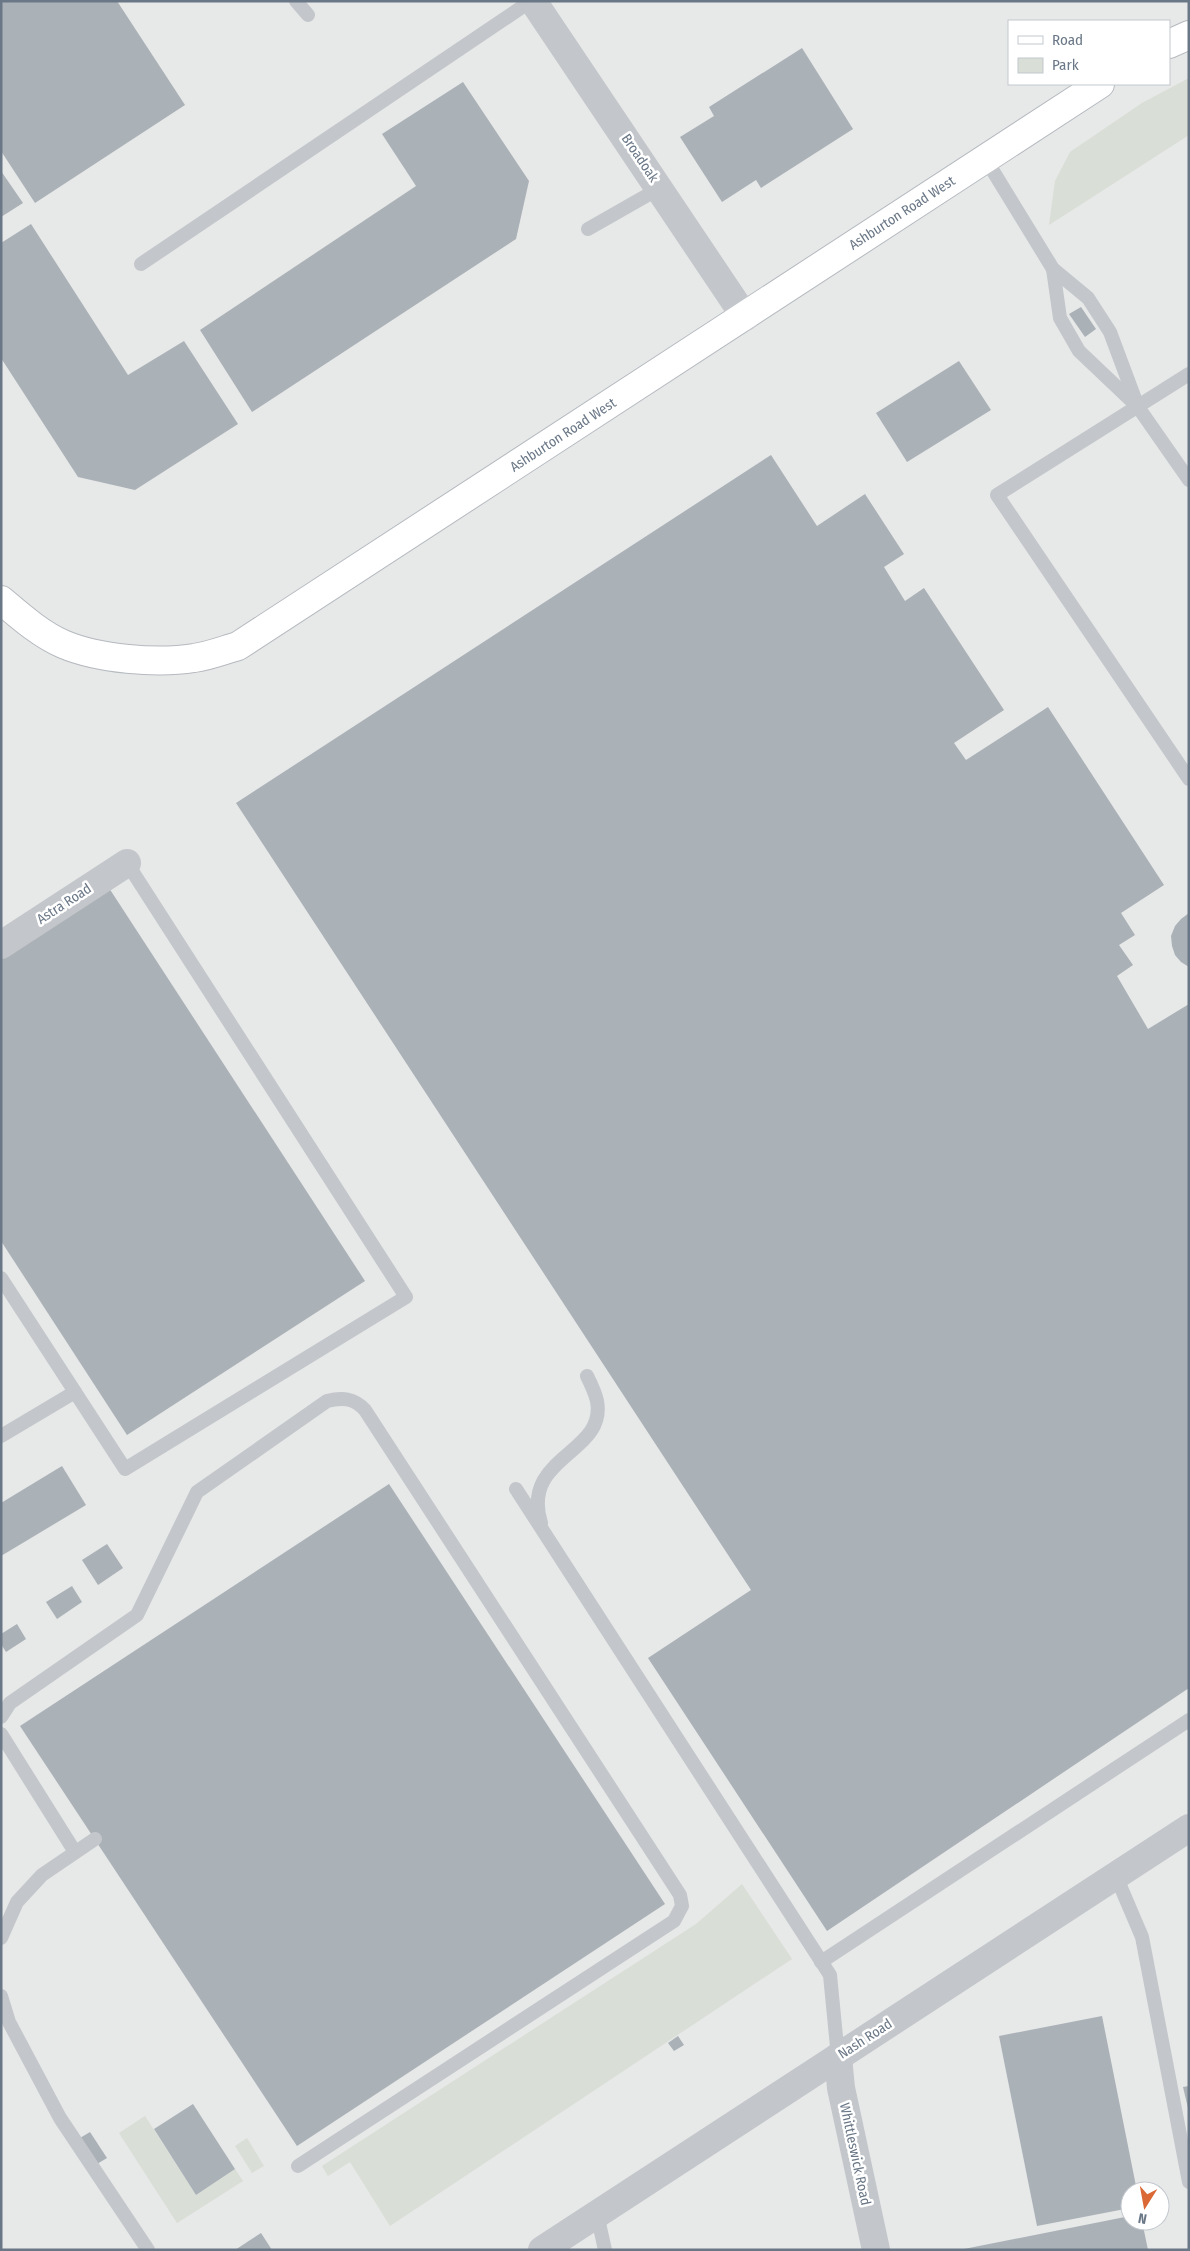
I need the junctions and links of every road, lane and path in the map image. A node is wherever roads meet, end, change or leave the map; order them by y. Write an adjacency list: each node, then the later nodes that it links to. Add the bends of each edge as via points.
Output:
1 (296, 1): 3 (lane)
2 (532, 1): 8 (street, Broadoak); 10 (lane)
3 (308, 15)
4 (1189, 35): 5 (main road)
5 (1170, 44)
6 (1098, 85): 7 (main road, Ashburton Road West)
7 (985, 158): 11 (lane); 12 (main road, Ashburton Road West)
8 (660, 188): 9 (lane); 12 (street, Broadoak)
9 (588, 229)
10 (141, 264)
11 (1053, 269): 14 (lane, via 1088,298 1110,332); 14 (lane, via 1060,318 1079,351)
12 (745, 317): 16 (main road, Ashburton Road West, via 238,646 195,658 166,660 147,661 105,655 63,644 23,619)
13 (1189, 374): 14 (lane)
14 (1138, 407): 15 (lane); 17 (lane, via 997,495)
15 (1189, 480)
16 (1, 600)
17 (1189, 779)
18 (127, 864): 19 (street, Astra Road); 24 (lane, via 406,1297 125,1469)
19 (1, 945)
20 (1, 1278): 21 (lane)
21 (14, 1297): 22 (lane); 24 (lane)
22 (1, 1305)
23 (587, 1376): 27 (lane, via 597,1403 597,1414 585,1438 543,1479 538,1506)
24 (75, 1392): 25 (lane)
25 (1, 1436)
26 (516, 1489): 27 (lane)
27 (544, 1531): 36 (lane)
28 (1, 1716): 39 (lane, via 10,1703 137,1615 198,1492 327,1401 349,1399 358,1402 365,1410 680,1895 682,1906 674,1921)
29 (1189, 1720): 36 (lane)
30 (1, 1734): 33 (lane)
31 (1189, 1828): 34 (street, Nash Road)
32 (95, 1839): 33 (lane)
33 (75, 1852): 35 (lane, via 42,1875 17,1902)
34 (1116, 1876): 38 (street, Nash Road); 40 (lane, via 1142,1937)
35 (1, 1938)
36 (821, 1962): 38 (lane, via 830,1975)
37 (1, 1996): 42 (lane, via 10,2022 60,2118)
38 (838, 2057): 41 (street, Nash Road); 45 (street, Whittleswick Road, via 841,2088)
39 (298, 2166)
40 (1189, 2182)
41 (597, 2214): 43 (street, Nash Road); 44 (lane)
42 (148, 2250)
43 (542, 2250)
44 (606, 2250)
45 (876, 2250)

